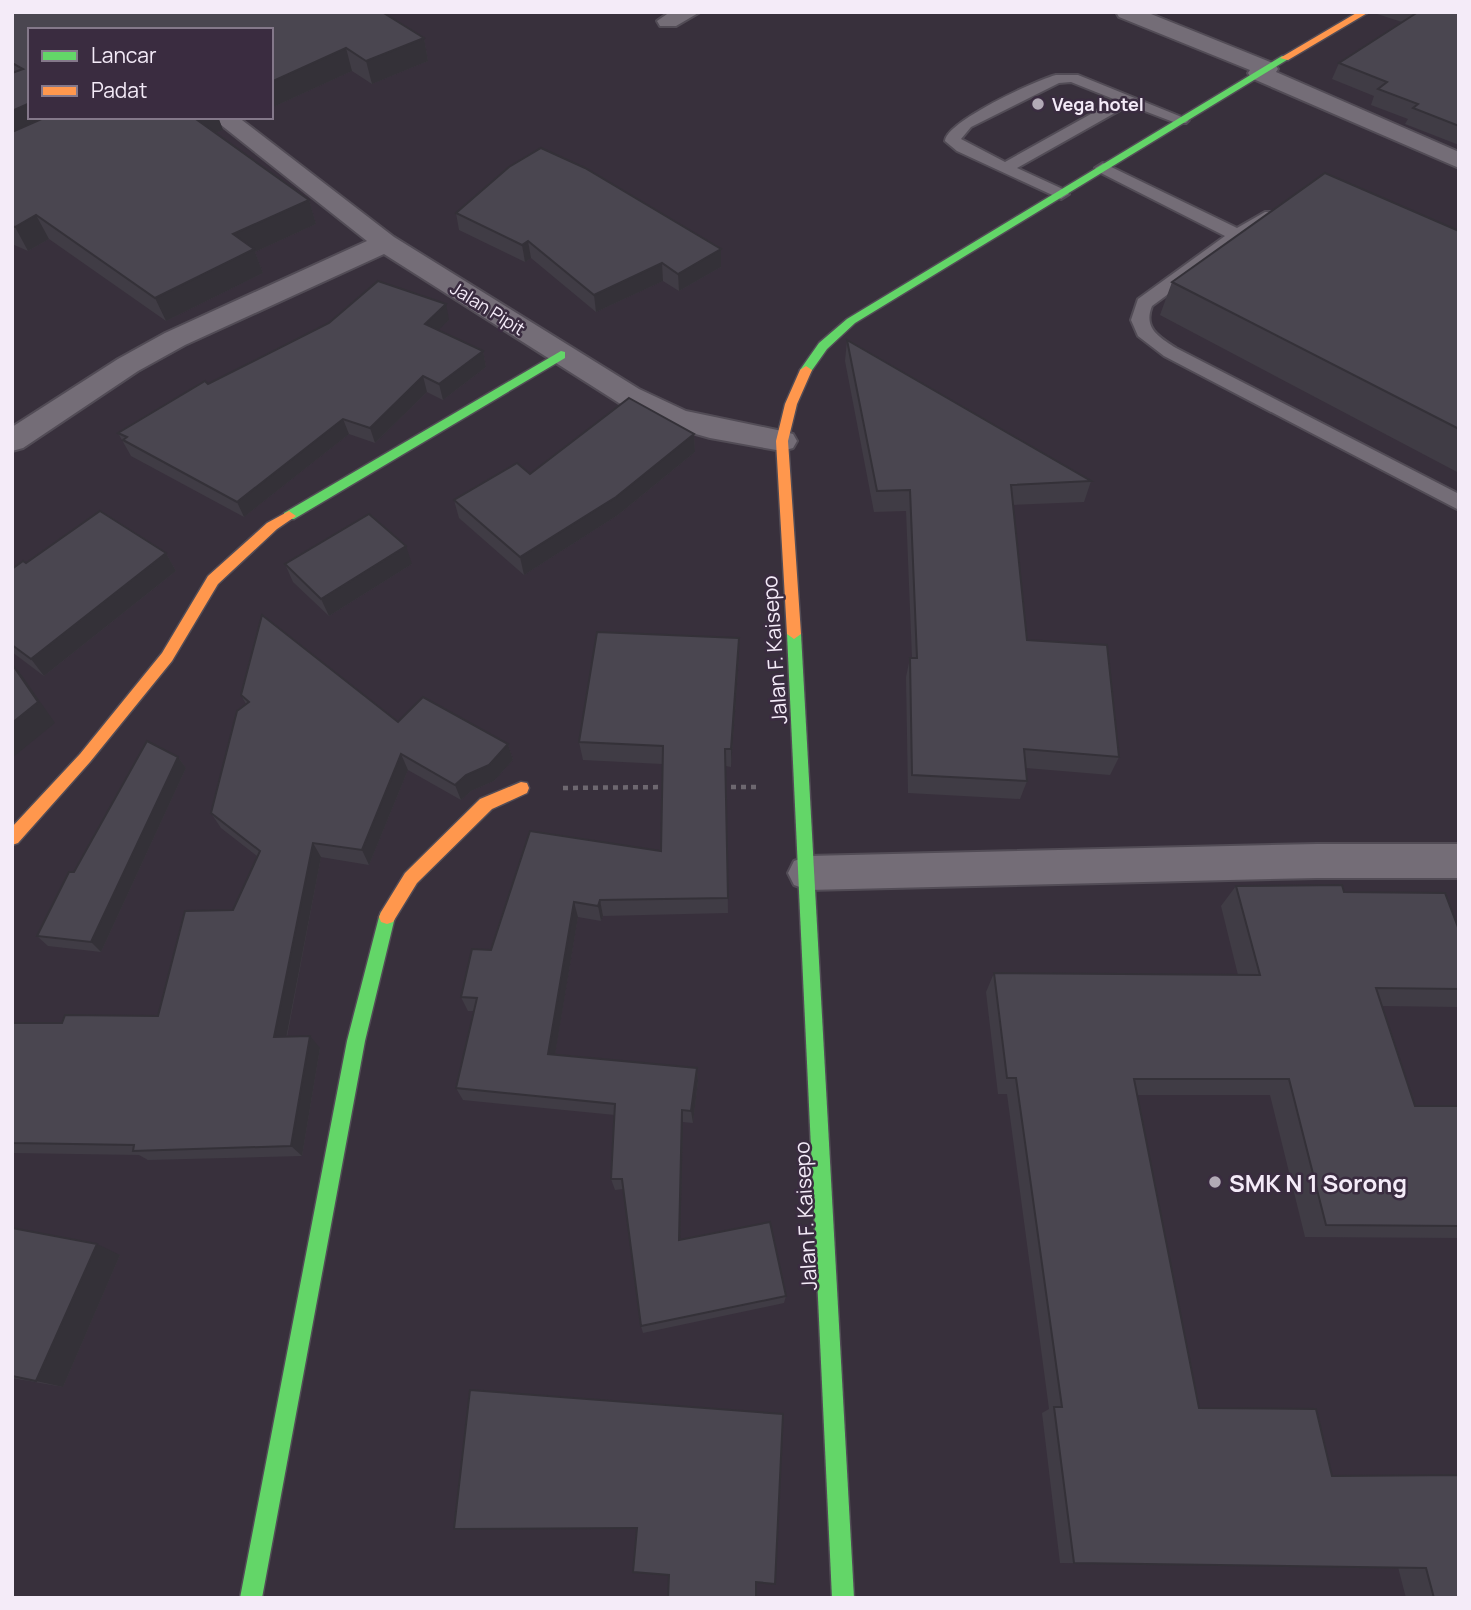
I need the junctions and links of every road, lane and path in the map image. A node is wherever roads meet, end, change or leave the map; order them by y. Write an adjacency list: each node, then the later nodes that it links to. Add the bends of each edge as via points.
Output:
1 (689, 12): 4 (street)
2 (1127, 12): 5 (street)
3 (1365, 12): 5 (street, Jalan F. Kaisepo)
4 (668, 21)
5 (1263, 71): 8 (street, Jalan F. Kaisepo); 9 (street)
6 (1126, 100): 8 (lane); 10 (lane); 10 (lane, via 1073,78 1056,79 957,131 953,141 962,148)
7 (226, 119): 15 (street, Jalan Pipit)
8 (1181, 120): 11 (street, Jalan F. Kaisepo)
9 (1459, 161)
10 (1005, 168): 12 (lane)
11 (1103, 168): 12 (street, Jalan F. Kaisepo); 14 (lane)
12 (1060, 194): 18 (street, Jalan F. Kaisepo, via 944,262 824,341 805,369)
13 (1283, 209): 14 (lane)
14 (1237, 235): 19 (lane, via 1144,303 1138,316 1140,329 1170,352)
15 (385, 243): 16 (street, Jalan Pipit); 17 (street, via 175,339)
16 (561, 355): 18 (street, Jalan Pipit, via 675,418); 24 (street, via 272,526 245,548 214,580 167,657)
17 (12, 441)
18 (782, 441): 20 (street, Jalan F. Kaisepo)
19 (1459, 503)
20 (804, 786): 22 (path); 26 (street, Jalan F. Kaisepo)
21 (669, 787): 23 (path)
22 (709, 787)
23 (521, 788): 27 (street, via 486,804 411,878 382,927 356,1041)
24 (12, 838)
25 (1459, 861): 26 (street)
26 (808, 873): 28 (street, Jalan F. Kaisepo)
27 (251, 1598)
28 (843, 1598)

